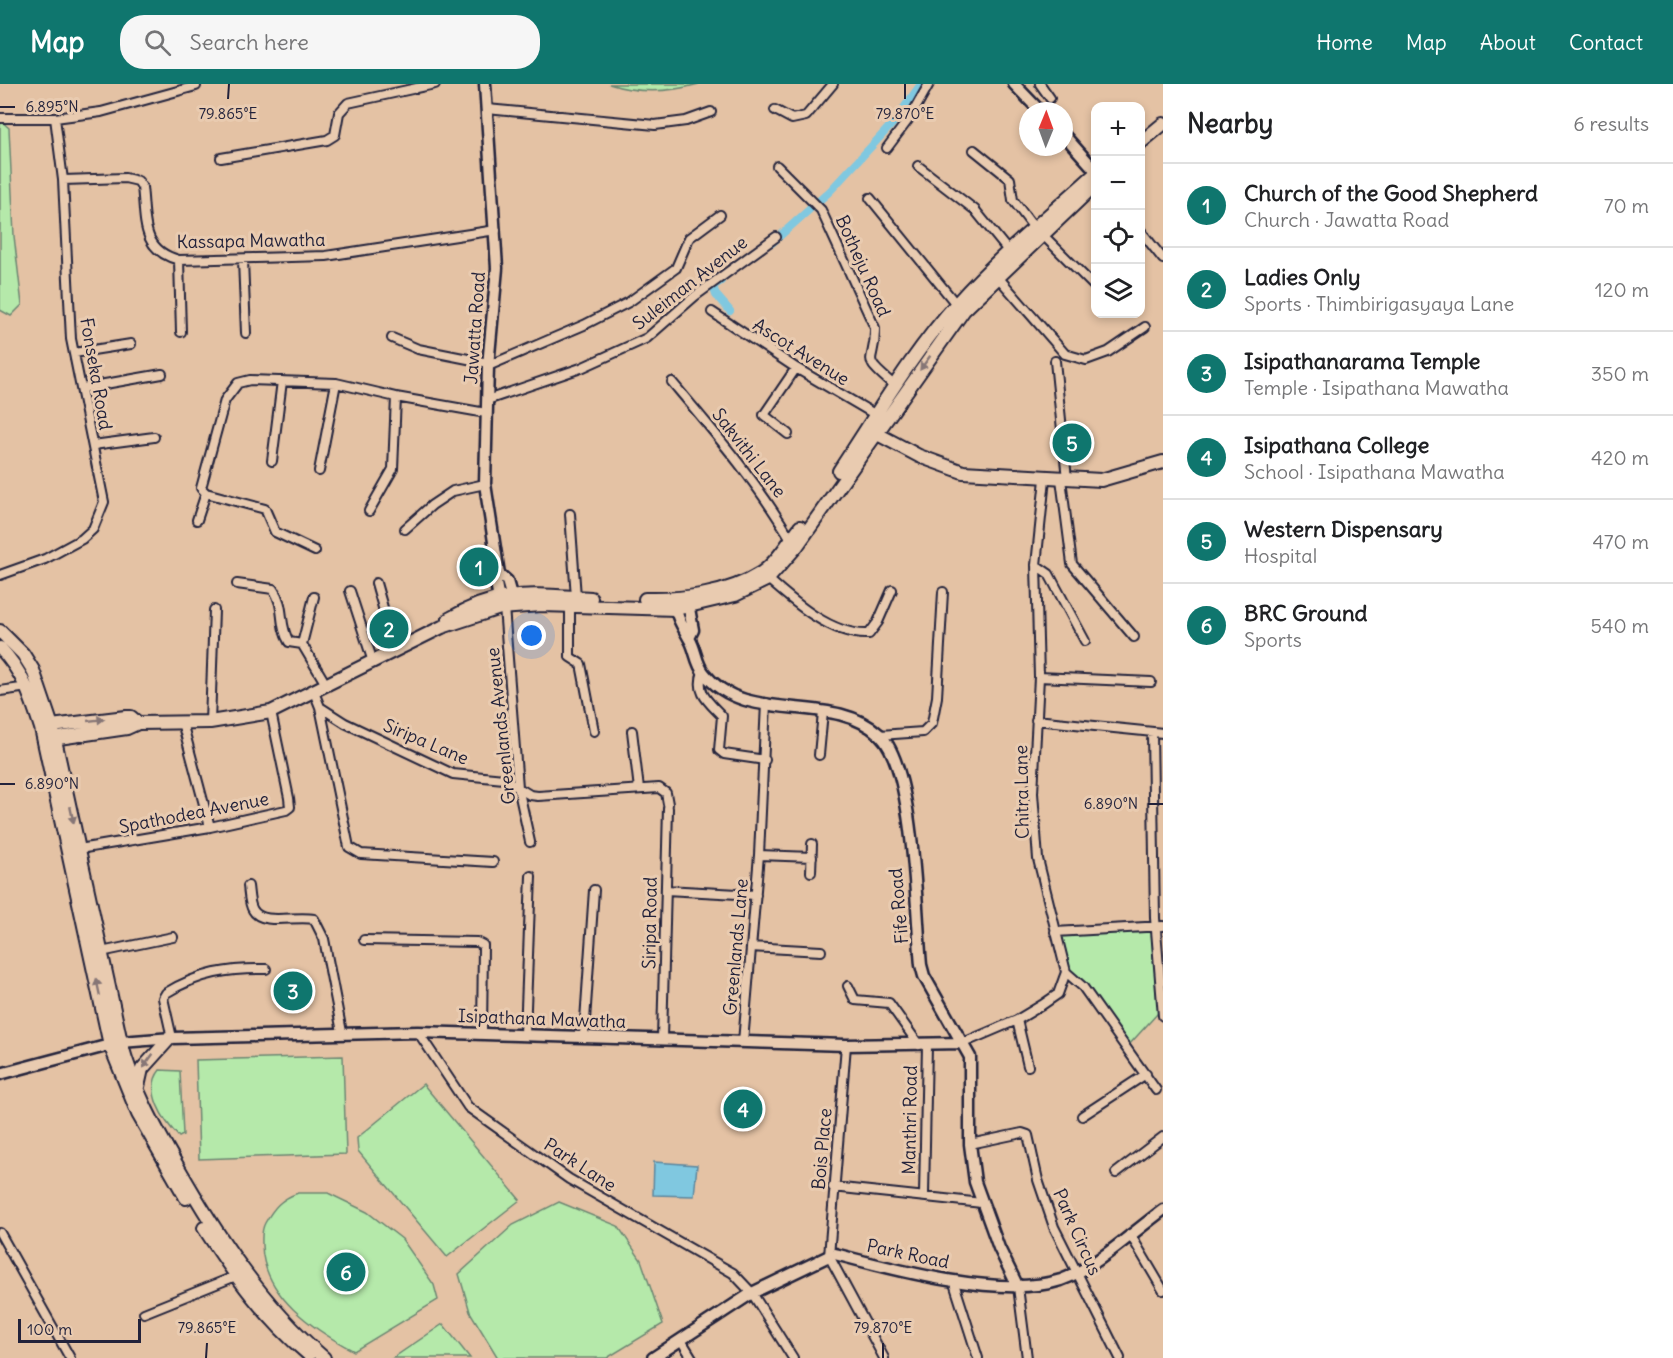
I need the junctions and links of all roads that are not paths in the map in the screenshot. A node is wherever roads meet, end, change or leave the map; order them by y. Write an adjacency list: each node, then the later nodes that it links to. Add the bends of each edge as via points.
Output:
1 (435, 84): 22 (street, via 348,103 339,113 335,135 327,140)
2 (485, 84): 10 (main road, Jawatta Road)
3 (833, 84): 11 (street, via 806,116 792,119)
4 (929, 84): 20 (street)
5 (1014, 84): 9 (main road)
6 (1040, 84): 8 (street)
7 (196, 86): 15 (street, via 100,112)
8 (1050, 98)
9 (1031, 102)
10 (487, 109): 12 (street, via 655,125 686,121); 31 (main road, Jawatta Road)
11 (775, 110)
12 (711, 112)
13 (1163, 114): 17 (main road)
14 (0, 118): 15 (street)
15 (55, 118): 27 (street, Fonseka Road)
16 (1163, 124): 18 (main road)
17 (1145, 129)
18 (1145, 139)
19 (1073, 146): 25 (main road)
20 (887, 148)
21 (974, 150): 32 (street, via 1010,179 1013,200)
22 (221, 158)
23 (777, 166): 56 (street, Botheju Road, via 821,210 875,328 871,364)
24 (918, 166): 35 (street, via 975,210)
25 (1091, 167)
26 (1091, 176): 32 (main road)
27 (63, 180): 37 (street, Kassapa Mawatha, via 138,181 152,246); 48 (street, Fonseka Road)
28 (1091, 187): 32 (main road)
29 (870, 198): 41 (street)
30 (720, 215): 50 (street, via 689,238 676,268 629,302)
31 (496, 230): 38 (street, Kassapa Mawatha, via 326,256); 50 (main road, Jawatta Road)
32 (1038, 231): 35 (main road); 39 (main road); 40 (street)
33 (1145, 236): 36 (street)
34 (776, 237): 59 (street, Suleiman Avenue, via 695,296 646,338 582,369)
35 (1009, 252): 41 (main road)
36 (1163, 259)
37 (179, 260): 38 (street, Kassapa Mawatha); 44 (street)
38 (243, 260): 45 (street)
39 (997, 276): 43 (street, via 1065,354 1086,360 1108,352); 62 (main road, one-way to 62, via 964,310)
40 (1091, 284)
41 (956, 304): 56 (main road)
42 (712, 312): 51 (street, Ascot Avenue)
43 (1145, 327)
44 (181, 332)
45 (246, 333)
46 (392, 338): 50 (street, via 418,349)
47 (131, 344): 48 (street)
48 (74, 353): 57 (street, Fonseka Road)
49 (1055, 362): 70 (street)
50 (488, 364): 59 (main road, Jawatta Road)
51 (796, 368): 61 (street, Ascot Avenue); 63 (street, via 765,412 765,418)
52 (162, 374): 57 (street)
53 (282, 381): 55 (street); 66 (street); 72 (street, via 250,380 232,389 225,400 200,485)
54 (672, 382): 77 (street, Sakvithi Lane, via 751,476)
55 (336, 383): 58 (street); 68 (street)
56 (895, 386): 61 (main road)
57 (82, 388): 65 (street, Fonseka Road)
58 (396, 398): 60 (street); 73 (street, via 393,469)
59 (487, 400): 60 (main road, Jawatta Road)
60 (486, 413): 71 (main road, Jawatta Road)
61 (876, 416): 62 (main road)
62 (871, 431): 69 (main road, via 919,456 963,472); 77 (main road)
63 (788, 434)
64 (154, 437): 65 (street)
65 (93, 445): 80 (street, Fonseka Road, via 104,502 93,529 45,559)
66 (272, 461)
67 (1163, 462): 70 (main road, via 1101,480)
68 (319, 471)
69 (1045, 478): 70 (main road); 79 (street, Chitra Lane)
70 (1064, 479): 93 (street, via 1072,564)
71 (485, 484): 76 (street, via 453,491); 88 (main road, Jawatta Road, via 499,574 507,581)
72 (206, 493): 75 (street); 78 (street, via 265,509 274,532)
73 (369, 511)
74 (570, 514): 89 (street)
75 (197, 520)
76 (405, 529)
77 (794, 543): 81 (main road); 90 (main road, via 761,573)
78 (315, 551)
79 (1036, 565): 94 (street, via 1049,574); 100 (street, Chitra Lane)
80 (0, 575)
81 (768, 579): 84 (street, via 819,617 857,634 869,634); 90 (main road, via 735,595)
82 (376, 583): 97 (street)
83 (237, 584): 95 (street, via 273,589 281,601 284,633 289,642)
84 (892, 590)
85 (350, 591): 98 (street)
86 (943, 592): 118 (street, via 932,723 923,732)
87 (314, 597): 95 (street)
88 (506, 602): 89 (main road); 97 (main road); 121 (street, Greenlands Avenue)
89 (573, 602): 90 (main road); 113 (street, via 570,654 571,659 582,664)
90 (681, 603): 99 (main road, via 693,630 689,638)
91 (214, 610): 112 (street)
92 (0, 631): 115 (main road, via 33,670)
93 (1134, 637)
94 (1085, 641)
95 (302, 644): 102 (street)
96 (0, 648): 103 (main road, via 16,665)
97 (394, 650): 98 (main road)
98 (373, 662): 102 (main road)
99 (703, 672): 106 (main road, via 726,693); 120 (street, via 698,684 701,693 722,716 719,750)
100 (1039, 676): 101 (street); 110 (street, Chitra Lane)
101 (1151, 682)
102 (327, 686): 105 (main road)
103 (28, 687): 104 (street); 115 (main road)
104 (0, 691)
105 (314, 692): 107 (street); 108 (main road)
106 (766, 704): 109 (main road); 120 (street, Greenlands Lane)
107 (320, 707): 121 (street, Siripa Lane, via 345,723 453,774 504,779); 130 (street, via 348,847 361,854)
108 (271, 712): 112 (main road); 124 (street, Spathodea Avenue, via 290,807)
109 (823, 712): 118 (main road, via 862,724); 119 (street)
110 (1036, 720): 116 (street); 138 (street, Chitra Lane, via 1033,793 1038,858)
111 (182, 722): 112 (main road); 115 (main road, via 138,723 126,717); 124 (street)
112 (210, 722)
113 (594, 731)
114 (632, 731): 122 (street)
115 (48, 733): 127 (main road, one-way to 127); 157 (main road, one-way to 115)
116 (1152, 733): 117 (street); 137 (street)
117 (1163, 733)
118 (880, 735): 158 (main road, Fife Road, via 896,764 906,805 921,965 940,1007)
119 (819, 755)
120 (765, 759): 128 (street, Greenlands Lane)
121 (518, 787): 122 (street, Siripa Lane, via 538,796); 125 (street, Greenlands Avenue)
122 (639, 789): 123 (street, Siripa Lane, via 659,788)
123 (666, 793): 135 (street, Siripa Road)
124 (210, 827): 127 (street, Spathodea Avenue)
125 (530, 842)
126 (812, 844): 129 (street)
127 (79, 849): 143 (main road)
128 (759, 855): 129 (street); 136 (street, Greenlands Lane)
129 (812, 857): 131 (street)
130 (494, 862)
131 (811, 872)
132 (531, 876): 152 (street)
133 (248, 886): 149 (street, via 253,910 267,921 300,916 314,919 324,939)
134 (594, 890): 153 (street)
135 (666, 890): 136 (street); 155 (street, Siripa Road)
136 (756, 895): 141 (street, Greenlands Lane)
137 (1159, 926): 138 (street); 147 (street)
138 (1055, 932): 145 (street, Chitra Lane)
139 (173, 937): 143 (street)
140 (364, 940): 151 (street, via 483,945)
141 (751, 946): 142 (street); 156 (street, Greenlands Lane)
142 (821, 951)
143 (101, 952): 157 (main road)
144 (266, 969): 154 (street, via 235,968 207,974 166,993 163,998)
145 (1066, 972): 148 (street, via 1058,994); 163 (street, via 1083,987)
146 (848, 986): 160 (street, via 855,1000 889,1003)
147 (1163, 1016)
148 (1017, 1020): 158 (street); 161 (street)
149 (342, 1032): 150 (main road, Isipathana Mawatha); 154 (main road, Isipathana Mawatha)
150 (418, 1032): 151 (main road, Isipathana Mawatha); 182 (street, Park Lane, via 468,1107 569,1179 733,1273)
151 (483, 1033): 152 (main road, Isipathana Mawatha)
152 (525, 1034): 153 (main road, Isipathana Mawatha)
153 (584, 1035): 155 (main road, Isipathana Mawatha)
154 (171, 1038): 157 (main road, Isipathana Mawatha); 165 (main road, one-way to 165, via 142,1069)
155 (662, 1039): 156 (main road, Isipathana Mawatha)
156 (743, 1042): 159 (main road, Isipathana Mawatha)
157 (116, 1043): 162 (main road, Isipathana Mawatha); 165 (main road); 178 (main road, via 124,1084 156,1148)
158 (963, 1043): 160 (main road, Isipathana Mawatha); 168 (main road, Fife Road, via 970,1057)
159 (846, 1045): 160 (main road, Isipathana Mawatha); 170 (street, Bois Place)
160 (923, 1045): 171 (street, Manthri Road)
161 (1028, 1066)
162 (0, 1074)
163 (1146, 1074): 164 (street); 166 (street)
164 (1156, 1090)
165 (136, 1091): 187 (main road, via 217,1233 271,1307)
166 (1082, 1116)
167 (1163, 1137): 169 (street)
168 (970, 1144): 172 (main road, Fife Road); 177 (street, Park Circus, via 1028,1135 1051,1218)
169 (1116, 1173)
170 (833, 1187): 171 (street); 176 (street, Bois Place)
171 (924, 1195): 172 (street)
172 (982, 1203): 180 (main road, Fife Road)
173 (1163, 1210): 175 (main road, Park Road)
174 (0, 1233): 185 (street)
175 (1130, 1234): 177 (main road, Park Road); 181 (street)
176 (829, 1256): 179 (main road, Park Road, via 835,1254); 182 (main road); 191 (street)
177 (1077, 1271): 180 (main road, Park Road, via 1061,1280); 194 (street, Park Circus)
178 (236, 1276): 183 (street); 186 (main road, via 280,1331)
179 (953, 1280): 180 (main road, Park Road); 192 (street)
180 (1018, 1287): 193 (street)
181 (1163, 1290)
182 (752, 1293): 184 (main road); 190 (street, Park Lane)
183 (144, 1313)
184 (681, 1340): 188 (main road); 189 (street)
185 (70, 1358)
186 (312, 1358)
187 (324, 1358)
188 (653, 1358)
189 (692, 1358)
190 (793, 1358)
191 (884, 1358)
192 (978, 1358)
193 (1027, 1358)
194 (1120, 1358)

